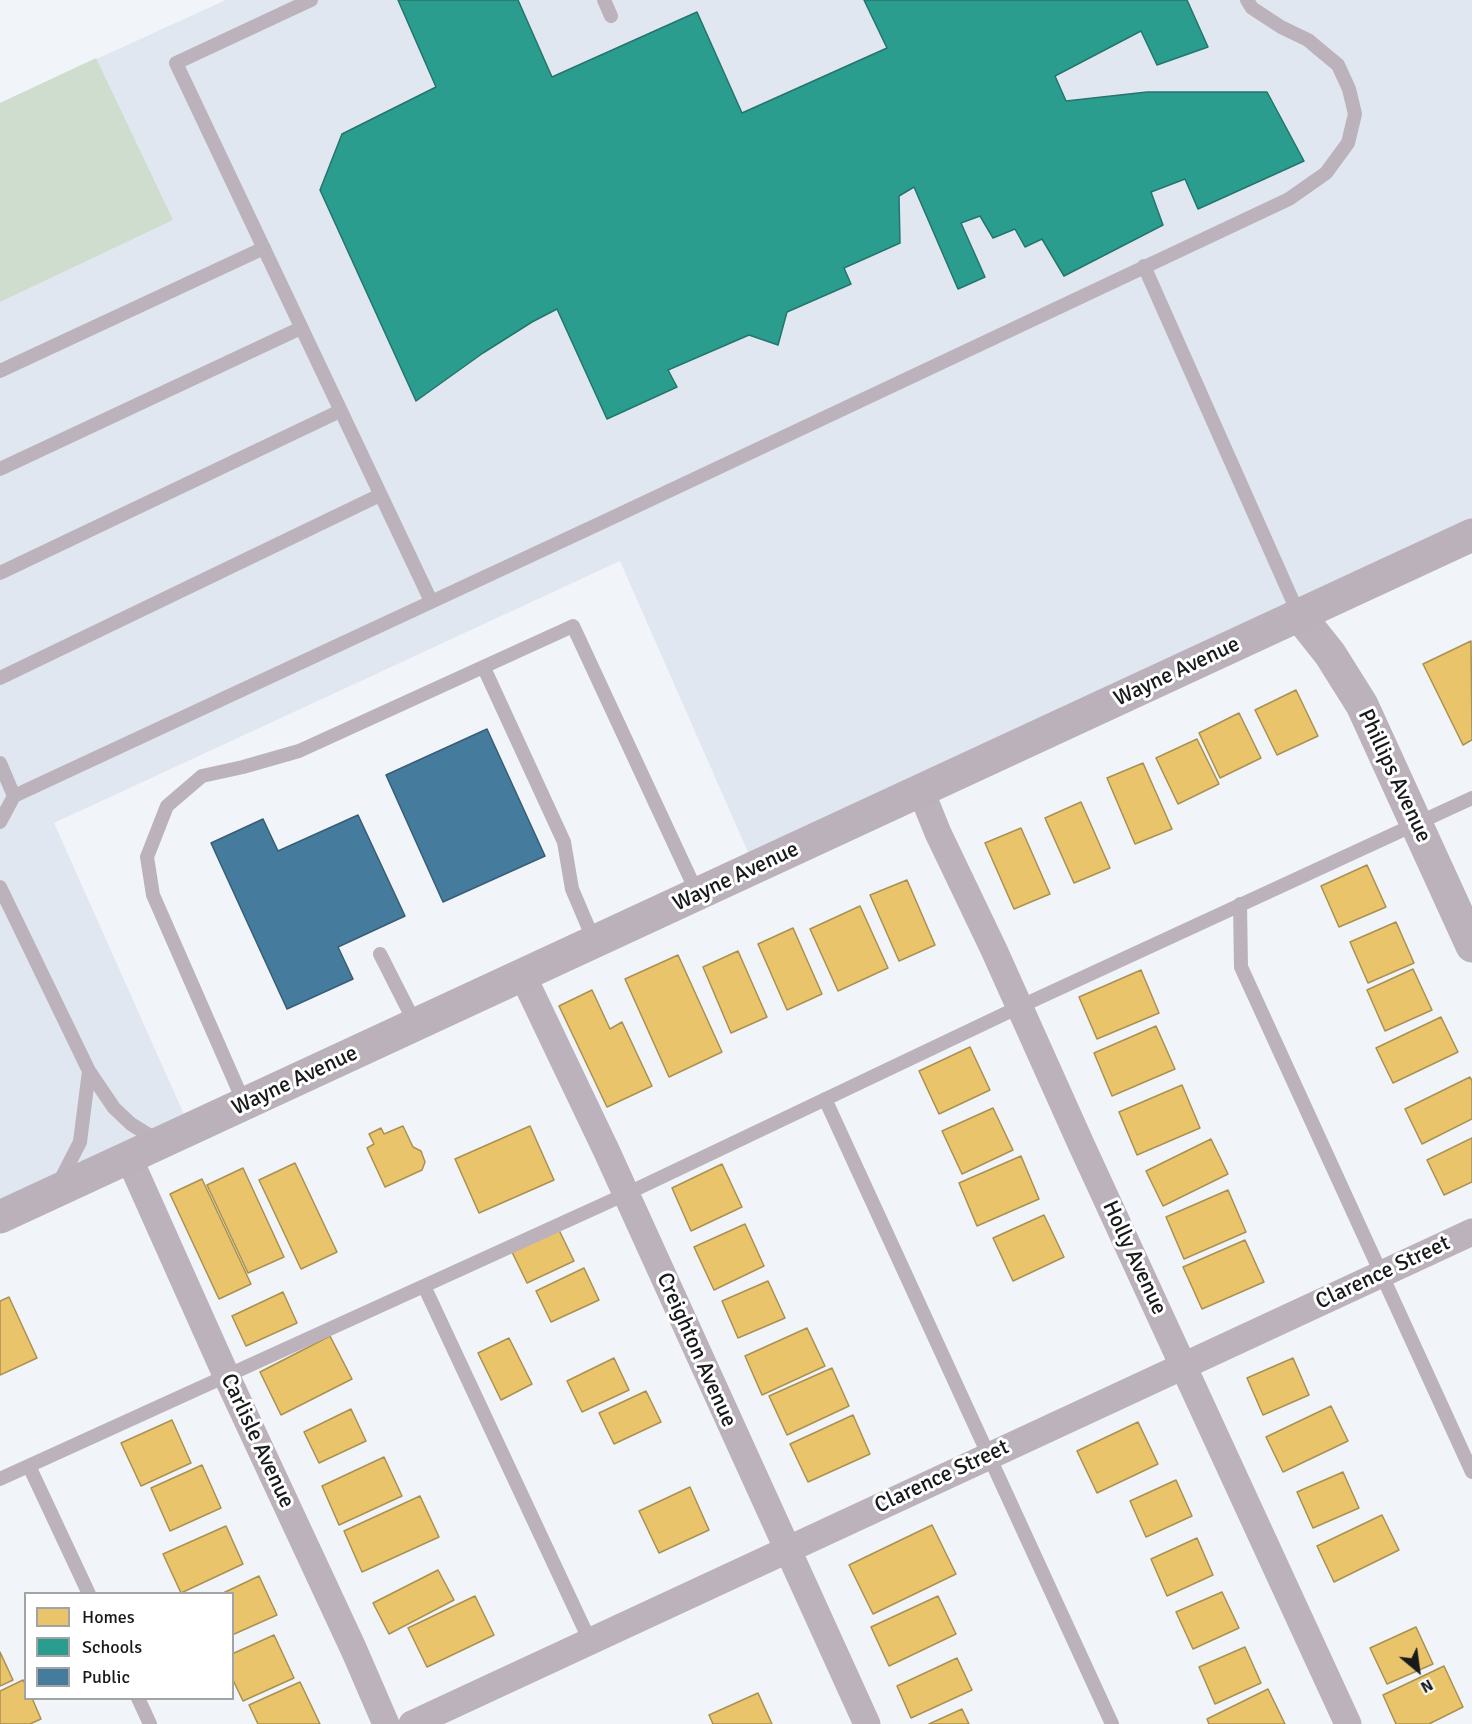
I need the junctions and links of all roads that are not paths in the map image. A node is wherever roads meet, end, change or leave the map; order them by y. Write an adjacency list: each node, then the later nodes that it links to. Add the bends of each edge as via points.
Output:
1 (311, 0): 5 (lane, via 176,63)
2 (604, 0): 4 (lane)
3 (1247, 0): 6 (lane, via 1252,8 1308,40 1338,65 1355,114 1348,143 1326,173 1289,199)
4 (611, 16)
5 (264, 248): 7 (lane); 8 (lane)
6 (1144, 266): 14 (lane); 15 (lane)
7 (301, 328): 9 (lane); 10 (lane)
8 (0, 372)
9 (340, 411): 11 (lane); 13 (lane)
10 (0, 469)
11 (380, 495): 14 (lane); 17 (lane)
12 (1472, 535): 15 (main road, Wayne Avenue)
13 (0, 573)
14 (430, 601): 20 (lane)
15 (1299, 615): 19 (main road, Wayne Avenue); 23 (street, Phillips Avenue, via 1330,654 1362,705)
16 (484, 668): 25 (lane, via 573,626); 27 (lane, via 564,842 572,889); 35 (lane, via 299,751 202,776 167,806 147,857 153,895)
17 (0, 678)
18 (0, 763): 20 (lane)
19 (921, 791): 25 (main road, Wayne Avenue); 31 (street, Holly Avenue)
20 (14, 796): 22 (lane)
21 (1472, 798): 23 (lane)
22 (0, 822)
23 (1416, 823): 26 (lane); 28 (street, Phillips Avenue)
24 (0, 887): 33 (lane)
25 (698, 895): 27 (main road, Wayne Avenue)
26 (1240, 904): 31 (lane); 42 (lane, via 1241,967)
27 (595, 943): 30 (main road, Wayne Avenue)
28 (1472, 946)
29 (380, 954): 32 (lane)
30 (523, 976): 32 (main road, Wayne Avenue); 39 (street, Creighton Avenue)
31 (1019, 1007): 34 (lane); 44 (street, Holly Avenue)
32 (416, 1025): 35 (main road, Wayne Avenue)
33 (89, 1071): 36 (lane, via 114,1108); 38 (lane, via 80,1142)
34 (825, 1099): 39 (lane); 46 (lane)
35 (245, 1105): 36 (main road, Wayne Avenue)
36 (162, 1143): 37 (main road, Wayne Avenue)
37 (129, 1158): 38 (main road, Wayne Avenue); 45 (street, Carlisle Avenue)
38 (55, 1192): 40 (main road, Wayne Avenue)
39 (626, 1194): 43 (lane); 50 (street, Creighton Avenue)
40 (0, 1217)
41 (1472, 1232): 42 (street, Clarence Street)
42 (1381, 1274): 44 (street, Clarence Street); 48 (lane)
43 (424, 1286): 45 (lane); 52 (lane)
44 (1184, 1365): 46 (street, Clarence Street); 59 (street, Holly Avenue)
45 (226, 1375): 47 (lane); 55 (street, Carlisle Avenue)
46 (990, 1455): 50 (street, Clarence Street); 58 (lane)
47 (29, 1466): 49 (lane); 51 (lane)
48 (1472, 1472)
49 (0, 1479)
50 (786, 1549): 52 (street, Clarence Street); 57 (street, Creighton Avenue)
51 (89, 1592)
52 (590, 1641): 56 (street, Clarence Street)
53 (139, 1700): 54 (lane)
54 (150, 1724)
55 (386, 1724)
56 (412, 1724)
57 (867, 1724)
58 (1112, 1724)
59 (1348, 1724)

